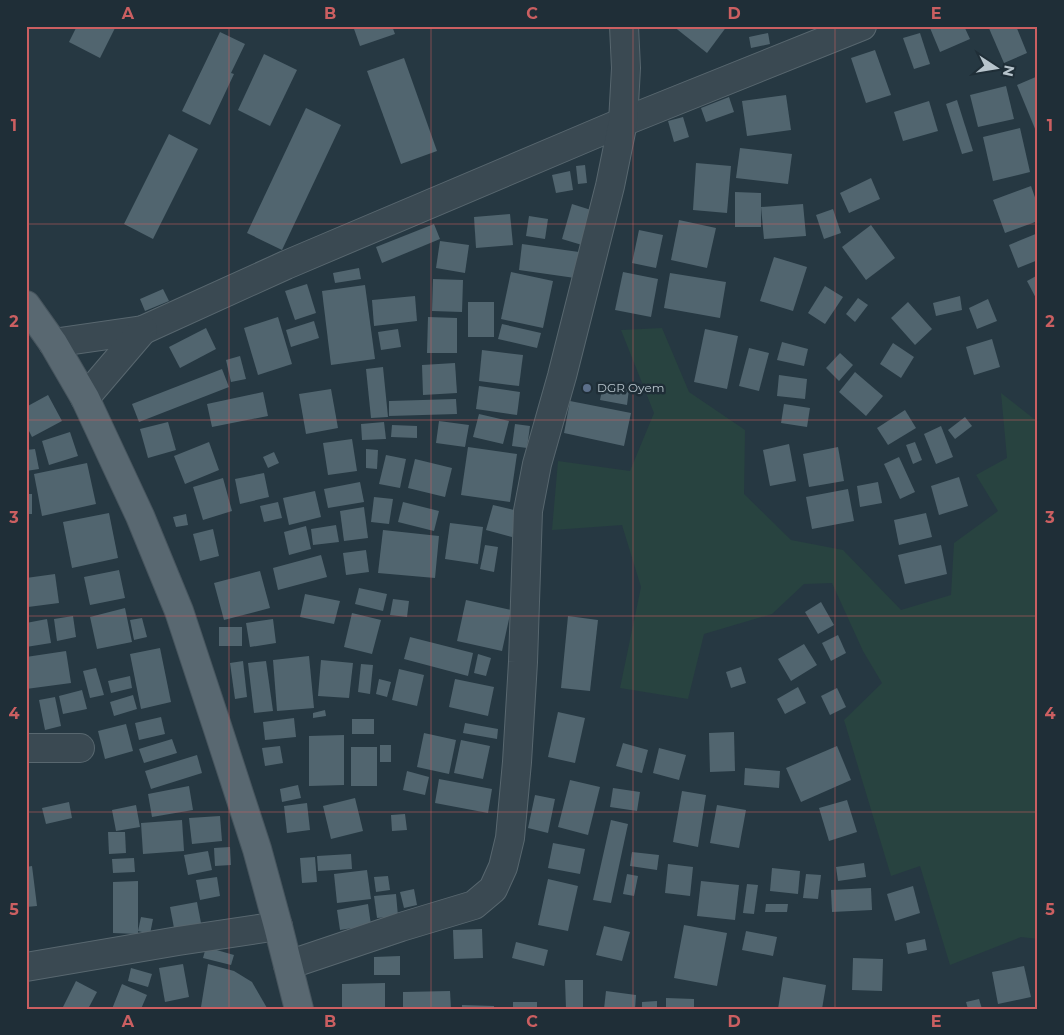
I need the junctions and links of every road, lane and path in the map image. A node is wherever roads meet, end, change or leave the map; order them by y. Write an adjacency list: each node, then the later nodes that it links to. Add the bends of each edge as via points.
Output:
1 (624, 26): 3 (street)
2 (862, 26): 3 (street)
3 (623, 122): 5 (street, via 286,265); 11 (street, via 610,186 537,464 528,511 517,753 510,838 503,867 492,889 474,905)
4 (26, 305): 6 (main road)
5 (143, 330): 6 (street); 7 (street)
6 (53, 343): 7 (main road)
7 (85, 398): 10 (main road, via 140,516 178,611 257,849)
8 (26, 748): 9 (street)
9 (80, 748)
10 (278, 926): 11 (main road); 12 (street)
11 (288, 965): 13 (main road)
12 (26, 967)
13 (299, 1009)

